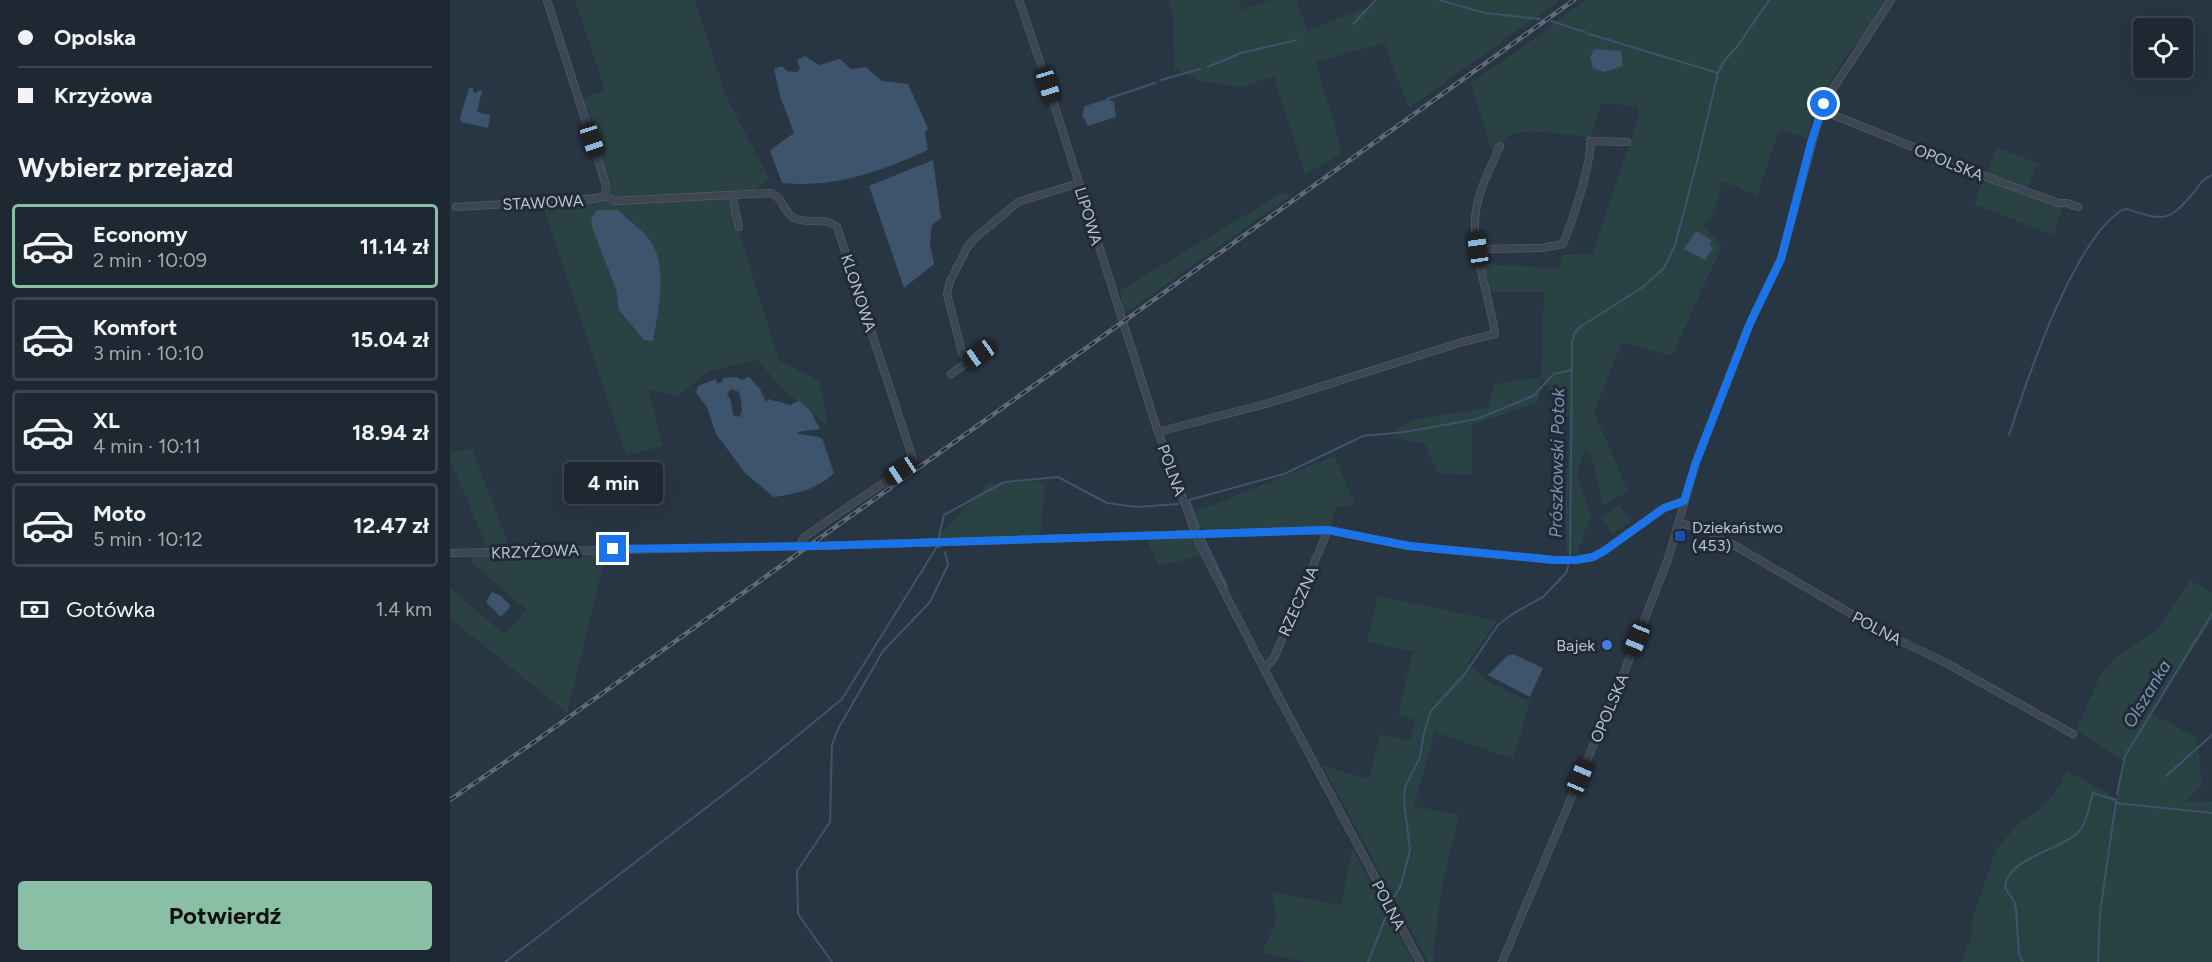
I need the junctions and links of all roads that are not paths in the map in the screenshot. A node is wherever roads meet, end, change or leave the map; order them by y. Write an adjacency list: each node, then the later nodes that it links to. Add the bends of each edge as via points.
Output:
1 (547, 0): 9 (street, STAWOWA, via 606,185)
2 (1019, 0): 7 (street, LIPOWA)
3 (1891, 0): 4 (street, OPOLSKA)
4 (1821, 110): 11 (street, OPOLSKA, via 1997,181); 18 (street, OPOLSKA, via 1781,259 1750,323)
5 (1627, 142): 13 (street, via 1590,141 1586,170 1563,244)
6 (1500, 146): 13 (street, POLNA, via 1476,210)
7 (1079, 183): 15 (street, via 1018,202 967,248 947,294); 17 (street, LIPOWA)
8 (732, 195): 9 (street, KLONOWA, via 615,201); 12 (street); 22 (street, KLONOWA, via 776,194 794,218 824,220 837,227 912,459 901,471 804,537)
9 (604, 196): 10 (street, STAWOWA)
10 (456, 207)
11 (2078, 207)
12 (739, 227)
13 (1478, 249): 17 (street, POLNA, via 1495,334 1272,402)
14 (979, 354): 15 (street)
15 (967, 362): 16 (street)
16 (951, 374)
17 (1158, 432): 21 (street, POLNA)
18 (1684, 501): 19 (street, OPOLSKA); 20 (street, KRZYŻOWA, via 1664,508 1604,551 1576,560 1409,546)
19 (1680, 523): 25 (street, POLNA, via 1727,541 1882,632); 27 (street, OPOLSKA, via 1631,654)
20 (1328, 530): 21 (street, KRZYŻOWA); 24 (street, RZECZNA, via 1274,658)
21 (1195, 533): 22 (street, KRZYŻOWA); 24 (street, POLNA)
22 (800, 545): 23 (street, KRZYŻOWA)
23 (450, 553)
24 (1264, 669): 26 (street, POLNA)
25 (2073, 734)
26 (1420, 962)
27 (1502, 962)

